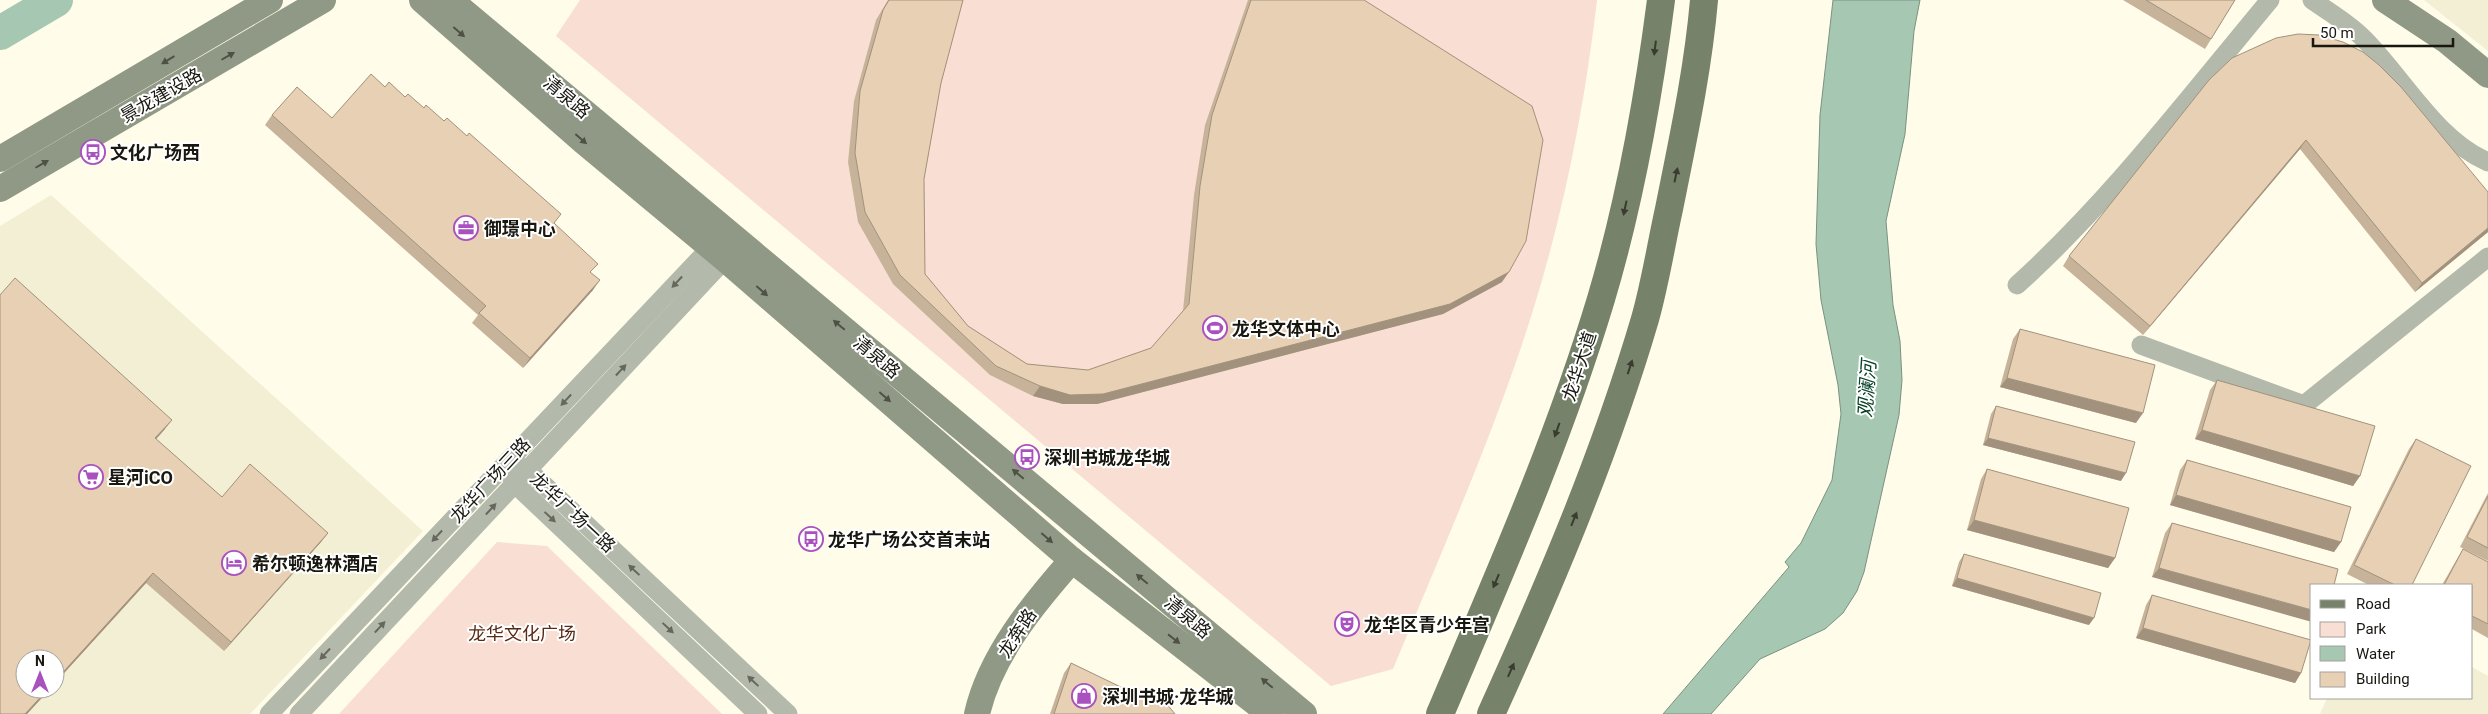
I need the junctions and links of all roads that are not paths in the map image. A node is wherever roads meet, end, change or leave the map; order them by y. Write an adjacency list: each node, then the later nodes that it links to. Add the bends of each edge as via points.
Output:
1 (270, 0): 11 (main road, 景龙建设路, one-way to 11)
2 (323, 0): 13 (main road, 景龙建设路, one-way to 2)
3 (422, 0): 14 (main road, 清泉路, one-way to 14, via 583,141)
4 (450, 0): 29 (main road, 清泉路, one-way to 4)
5 (1661, 0): 22 (main road, 龙华大道, one-way to 22, via 1641,135 1601,298 1544,466)
6 (1704, 0): 31 (main road, one-way to 6, via 1588,483 1617,407 1645,318 1686,126)
7 (2270, 0): 16 (street, via 2134,163 2050,255)
8 (2312, 0): 12 (street, via 2366,40 2444,132)
9 (2385, 0): 10 (main road, via 2447,41)
10 (2488, 75)
11 (0, 159)
12 (2488, 162)
13 (0, 189)
14 (718, 253): 18 (street, 龙华广场三路, one-way to 18); 19 (street, 龙华广场三路, one-way to 14); 21 (main road, 清泉路, one-way to 21)
15 (2488, 257): 17 (street, via 2304,405)
16 (2017, 285)
17 (2141, 345)
18 (505, 462): 19 (street, 龙华广场一路); 20 (street, 龙华广场一路); 23 (street, 龙华广场三路, one-way to 23)
19 (527, 469): 20 (street, 龙华广场三路); 26 (street, 龙华广场一路, one-way to 19)
20 (514, 483): 24 (street, 龙华广场三路, one-way to 20); 25 (street, 龙华广场一路, one-way to 25)
21 (1072, 560): 27 (main road, 龙奔路, via 1008,645 992,673); 28 (main road, 清泉路, one-way to 28)
22 (1445, 702): 30 (main road, 龙华大道)
23 (269, 714)
24 (299, 714)
25 (758, 714)
26 (788, 714)
27 (977, 714)
28 (1270, 714)
29 (1304, 714)
30 (1429, 714)
31 (1491, 714)

